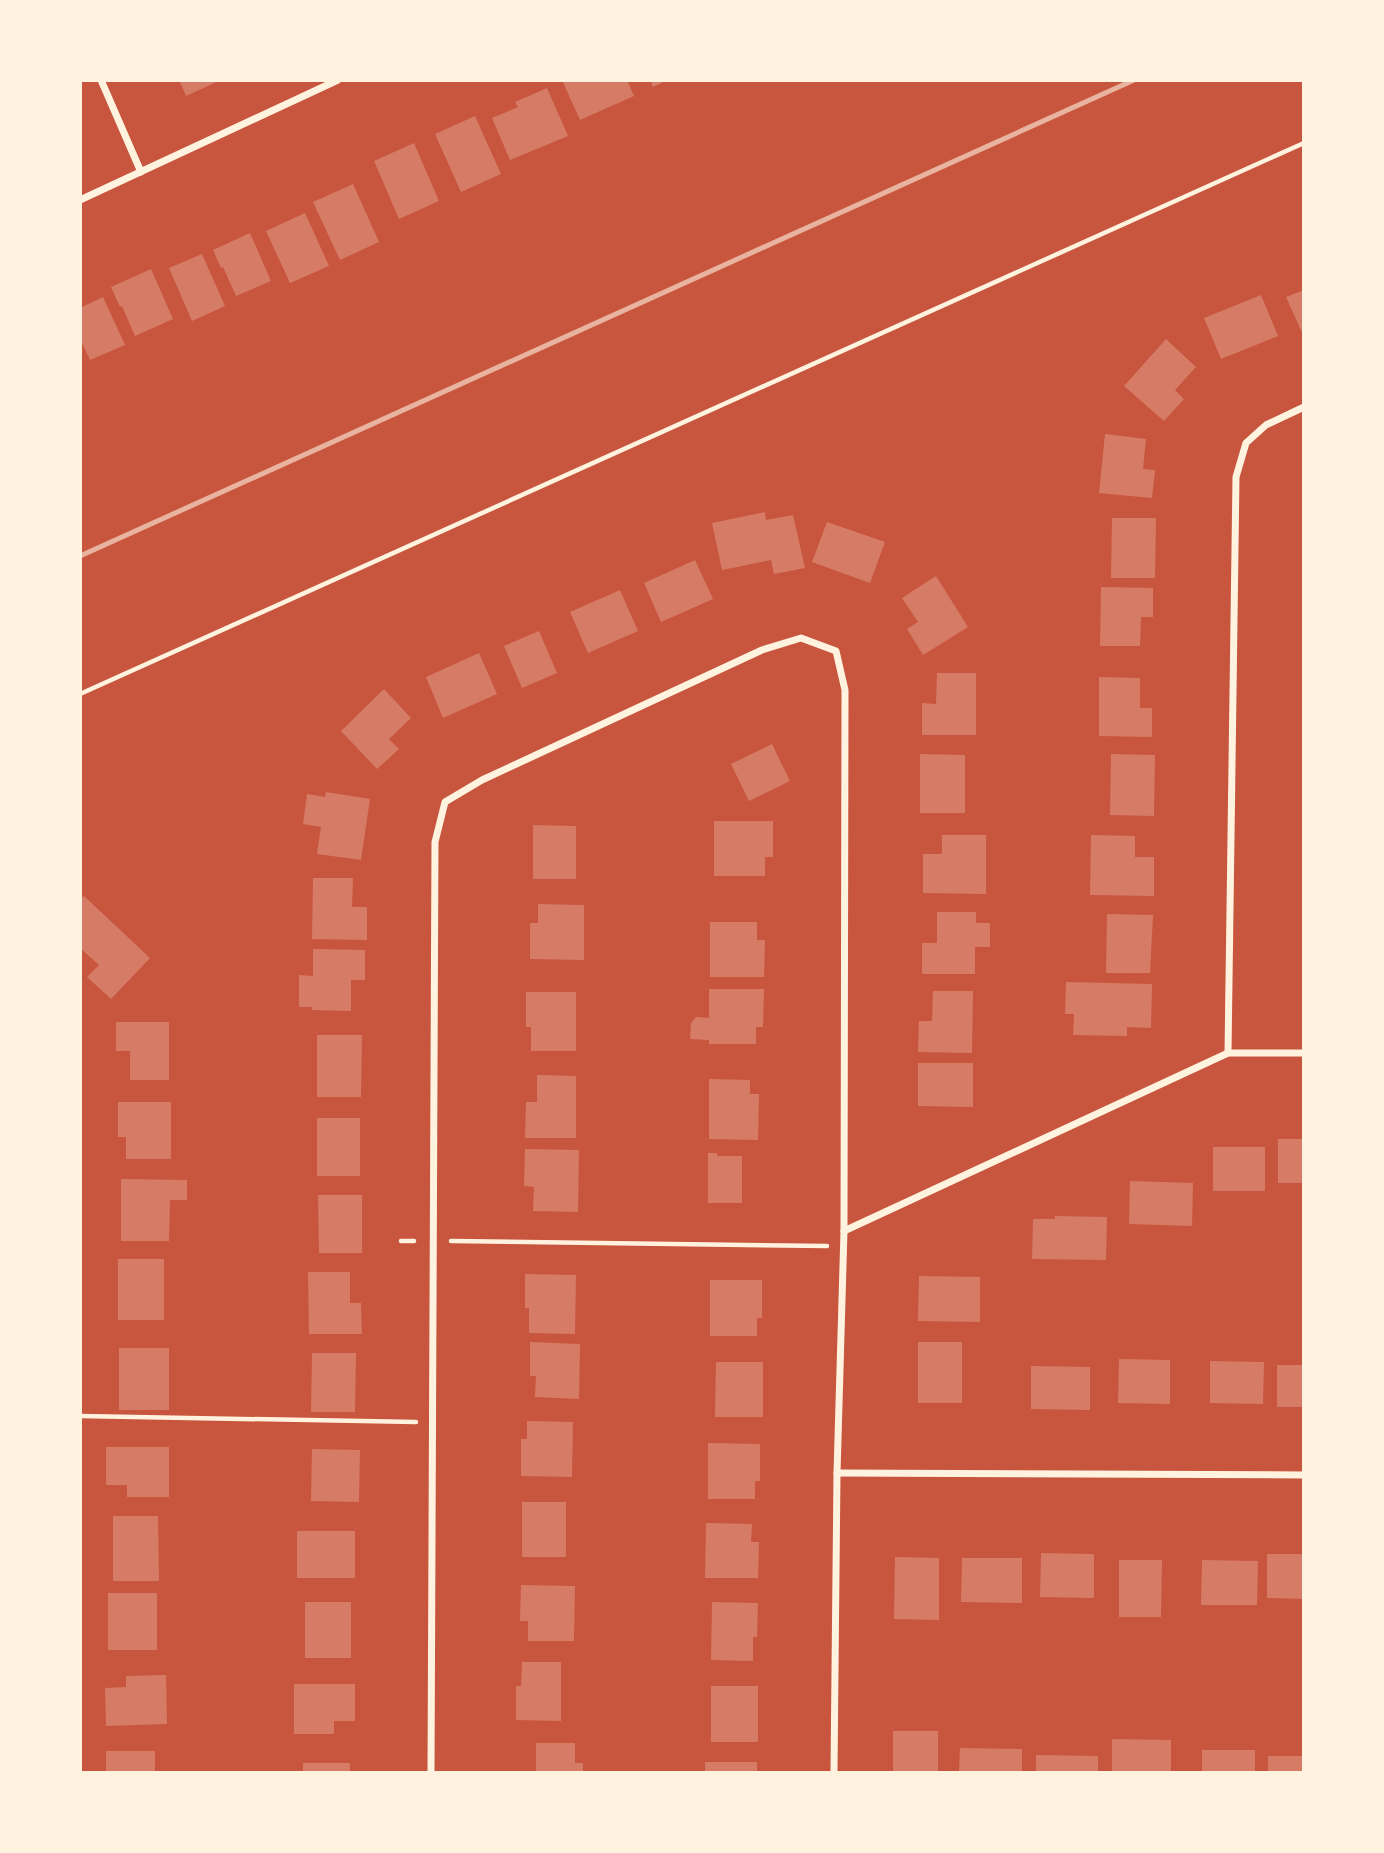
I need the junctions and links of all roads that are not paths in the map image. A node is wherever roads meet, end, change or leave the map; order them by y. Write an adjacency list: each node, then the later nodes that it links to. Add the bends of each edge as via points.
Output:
1 (101, 80): 3 (street)
2 (338, 80): 3 (street)
3 (141, 172): 4 (street)
4 (80, 200)
5 (1304, 407): 6 (street, via 1266,425 1246,443 1236,477)
6 (1228, 1053): 7 (street); 8 (street)
7 (1304, 1053)
8 (844, 1231): 9 (street); 11 (street, via 845,690 836,651 801,638 750,655 482,780 445,802 435,842)
9 (837, 1473): 10 (street); 12 (street)
10 (1304, 1475)
11 (431, 1773)
12 (834, 1773)

